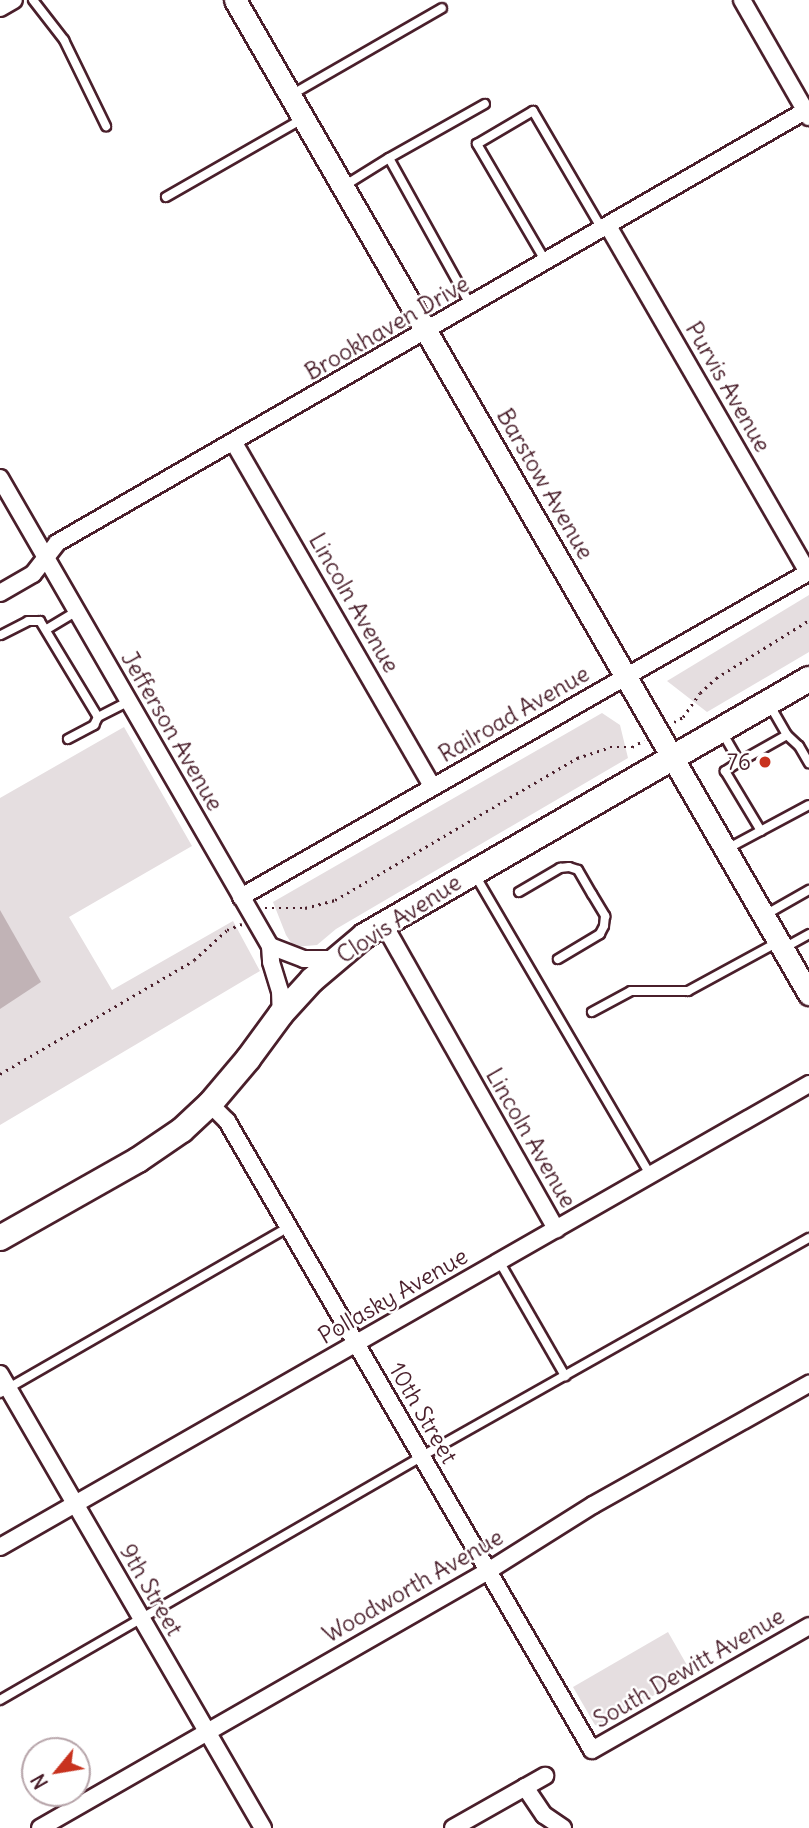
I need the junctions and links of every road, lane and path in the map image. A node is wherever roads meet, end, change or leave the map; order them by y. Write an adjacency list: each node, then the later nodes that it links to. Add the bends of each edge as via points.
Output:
1 (14, 0): 5 (street)
2 (33, 0): 11 (lane, via 64,40)
3 (235, 0): 7 (main road, Barstow Avenue)
4 (742, 0): 9 (street)
5 (0, 8)
6 (442, 8): 7 (lane)
7 (291, 95): 10 (main road, Barstow Avenue)
8 (485, 104): 12 (lane)
9 (807, 114): 15 (street, Brookhaven Drive)
10 (304, 118): 13 (main road, Barstow Avenue); 14 (lane)
11 (106, 126)
12 (389, 158): 13 (lane); 17 (lane)
13 (344, 186): 18 (main road, Barstow Avenue)
14 (166, 197)
15 (605, 227): 16 (street, Brookhaven Drive); 16 (lane, via 533,111 477,144); 22 (street, Purvis Avenue)
16 (546, 261): 17 (street, Brookhaven Drive)
17 (471, 306): 18 (street, Brookhaven Drive)
18 (428, 330): 19 (street, Brookhaven Drive); 28 (main road, Barstow Avenue)
19 (234, 443): 21 (street, Brookhaven Drive, via 57,543); 40 (street, Lincoln Avenue)
20 (2, 484): 21 (street, Jefferson Avenue)
21 (47, 558): 23 (street, Brookhaven Drive, via 33,574); 24 (street, Jefferson Avenue)
22 (809, 572): 28 (street, Railroad Avenue)
23 (0, 593)
24 (77, 611): 26 (lane); 30 (street, Jefferson Avenue)
25 (809, 620): 34 (path, via 722,673 682,717)
26 (47, 629): 27 (lane, via 33,620); 32 (lane)
27 (1, 635)
28 (625, 677): 34 (main road, Barstow Avenue); 40 (street, Railroad Avenue)
29 (809, 679): 31 (main road, Clovis Avenue)
30 (129, 701): 32 (lane); 47 (street, Jefferson Avenue)
31 (768, 703): 33 (main road, Clovis Avenue); 35 (lane)
32 (98, 717): 36 (lane)
33 (721, 730): 37 (main road, Clovis Avenue); 38 (lane)
34 (657, 733): 37 (main road, Barstow Avenue); 48 (path, via 632,747 610,747 577,758 335,900 306,908 267,906)
35 (788, 735): 38 (lane); 39 (lane)
36 (68, 739)
37 (671, 759): 43 (main road, Barstow Avenue); 44 (main road, Clovis Avenue)
38 (739, 762): 42 (lane, via 725,771)
39 (809, 764)
40 (433, 787): 47 (street, Railroad Avenue)
41 (809, 805): 42 (lane)
42 (761, 831): 43 (lane)
43 (724, 850): 49 (main road, Barstow Avenue)
44 (473, 872): 50 (main road, Clovis Avenue); 62 (lane)
45 (809, 890): 49 (lane)
46 (519, 892): 55 (lane, via 560,867 569,867 578,870 605,916 600,934)
47 (241, 897): 48 (street, Jefferson Avenue)
48 (253, 916): 53 (street, Jefferson Avenue); 59 (path, via 227,930 194,960)
49 (763, 916): 52 (main road, Barstow Avenue)
50 (383, 923): 54 (main road, Clovis Avenue); 64 (street, Lincoln Avenue)
51 (809, 934): 52 (lane)
52 (780, 945): 56 (main road, Barstow Avenue); 57 (lane, via 688,991 631,990)
53 (270, 946): 54 (street, via 304,959); 58 (street, Jefferson Avenue)
54 (334, 959): 58 (main road, Clovis Avenue)
55 (558, 959)
56 (809, 994)
57 (592, 1012)
58 (281, 1014): 61 (main road, Clovis Avenue)
59 (0, 1074)
60 (809, 1084): 62 (street, Pollasky Avenue)
61 (210, 1104): 63 (street, 10th Street, via 227,1121); 65 (main road, Clovis Avenue, via 138,1160)
62 (650, 1175): 64 (street, Pollasky Avenue)
63 (289, 1227): 68 (street, 10th Street); 71 (lane)
64 (556, 1229): 67 (street, Pollasky Avenue)
65 (0, 1238)
66 (809, 1238): 69 (lane)
67 (499, 1261): 68 (street, Pollasky Avenue); 69 (lane)
68 (356, 1343): 72 (street, 10th Street); 73 (street, Pollasky Avenue)
69 (565, 1376): 72 (lane)
70 (809, 1384): 75 (street, Woodworth Avenue, via 593,1505)
71 (3, 1385): 73 (street, 9th Street)
72 (422, 1456): 75 (street, 10th Street); 76 (lane)
73 (74, 1502): 74 (street, Pollasky Avenue); 76 (street, 9th Street)
74 (0, 1547)
75 (488, 1571): 79 (street, Woodworth Avenue); 80 (street, 10th Street)
76 (142, 1618): 78 (lane); 79 (street, 9th Street)
77 (809, 1626): 80 (street, South Dewitt Avenue)
78 (0, 1700)
79 (207, 1731): 83 (street, Woodworth Avenue); 84 (street, 9th Street)
80 (592, 1749)
81 (545, 1776): 82 (street)
82 (525, 1787): 85 (street); 86 (street, via 544,1815)
83 (40, 1828)
84 (263, 1828)
85 (453, 1828)
86 (564, 1828)

